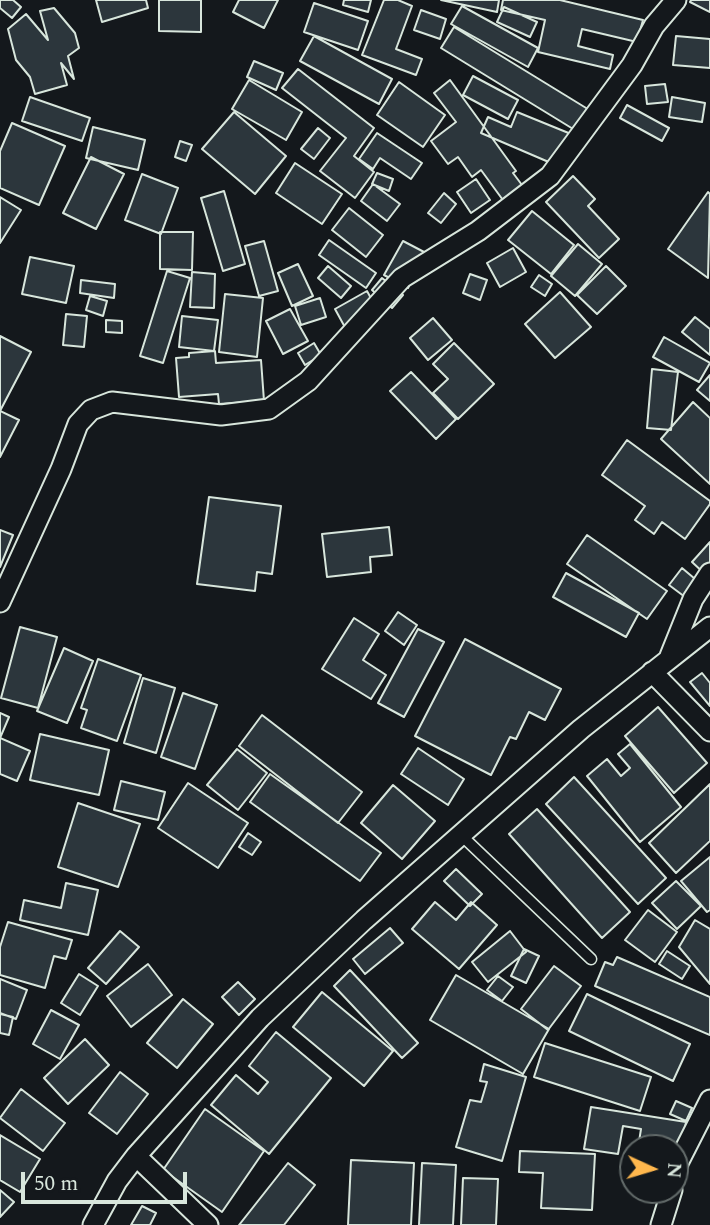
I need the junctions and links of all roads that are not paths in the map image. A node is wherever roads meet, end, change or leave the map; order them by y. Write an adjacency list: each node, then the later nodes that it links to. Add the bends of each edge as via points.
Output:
1 (676, 0): 3 (street, via 550,176 478,231 402,278 307,381 269,409 221,415 112,402 91,410 78,424)
2 (710, 573): 5 (street, via 693,599)
3 (0, 601)
4 (710, 627): 5 (street)
5 (669, 657): 6 (street)
6 (652, 672): 7 (street); 8 (street)
7 (710, 731)
8 (461, 835): 9 (lane); 12 (street, via 260,1018)
9 (591, 959)
10 (710, 1100): 11 (street)
11 (689, 1141)
12 (136, 1156): 14 (street); 15 (street)
13 (668, 1204): 16 (street)
14 (93, 1225)
15 (208, 1225)
16 (661, 1225)

